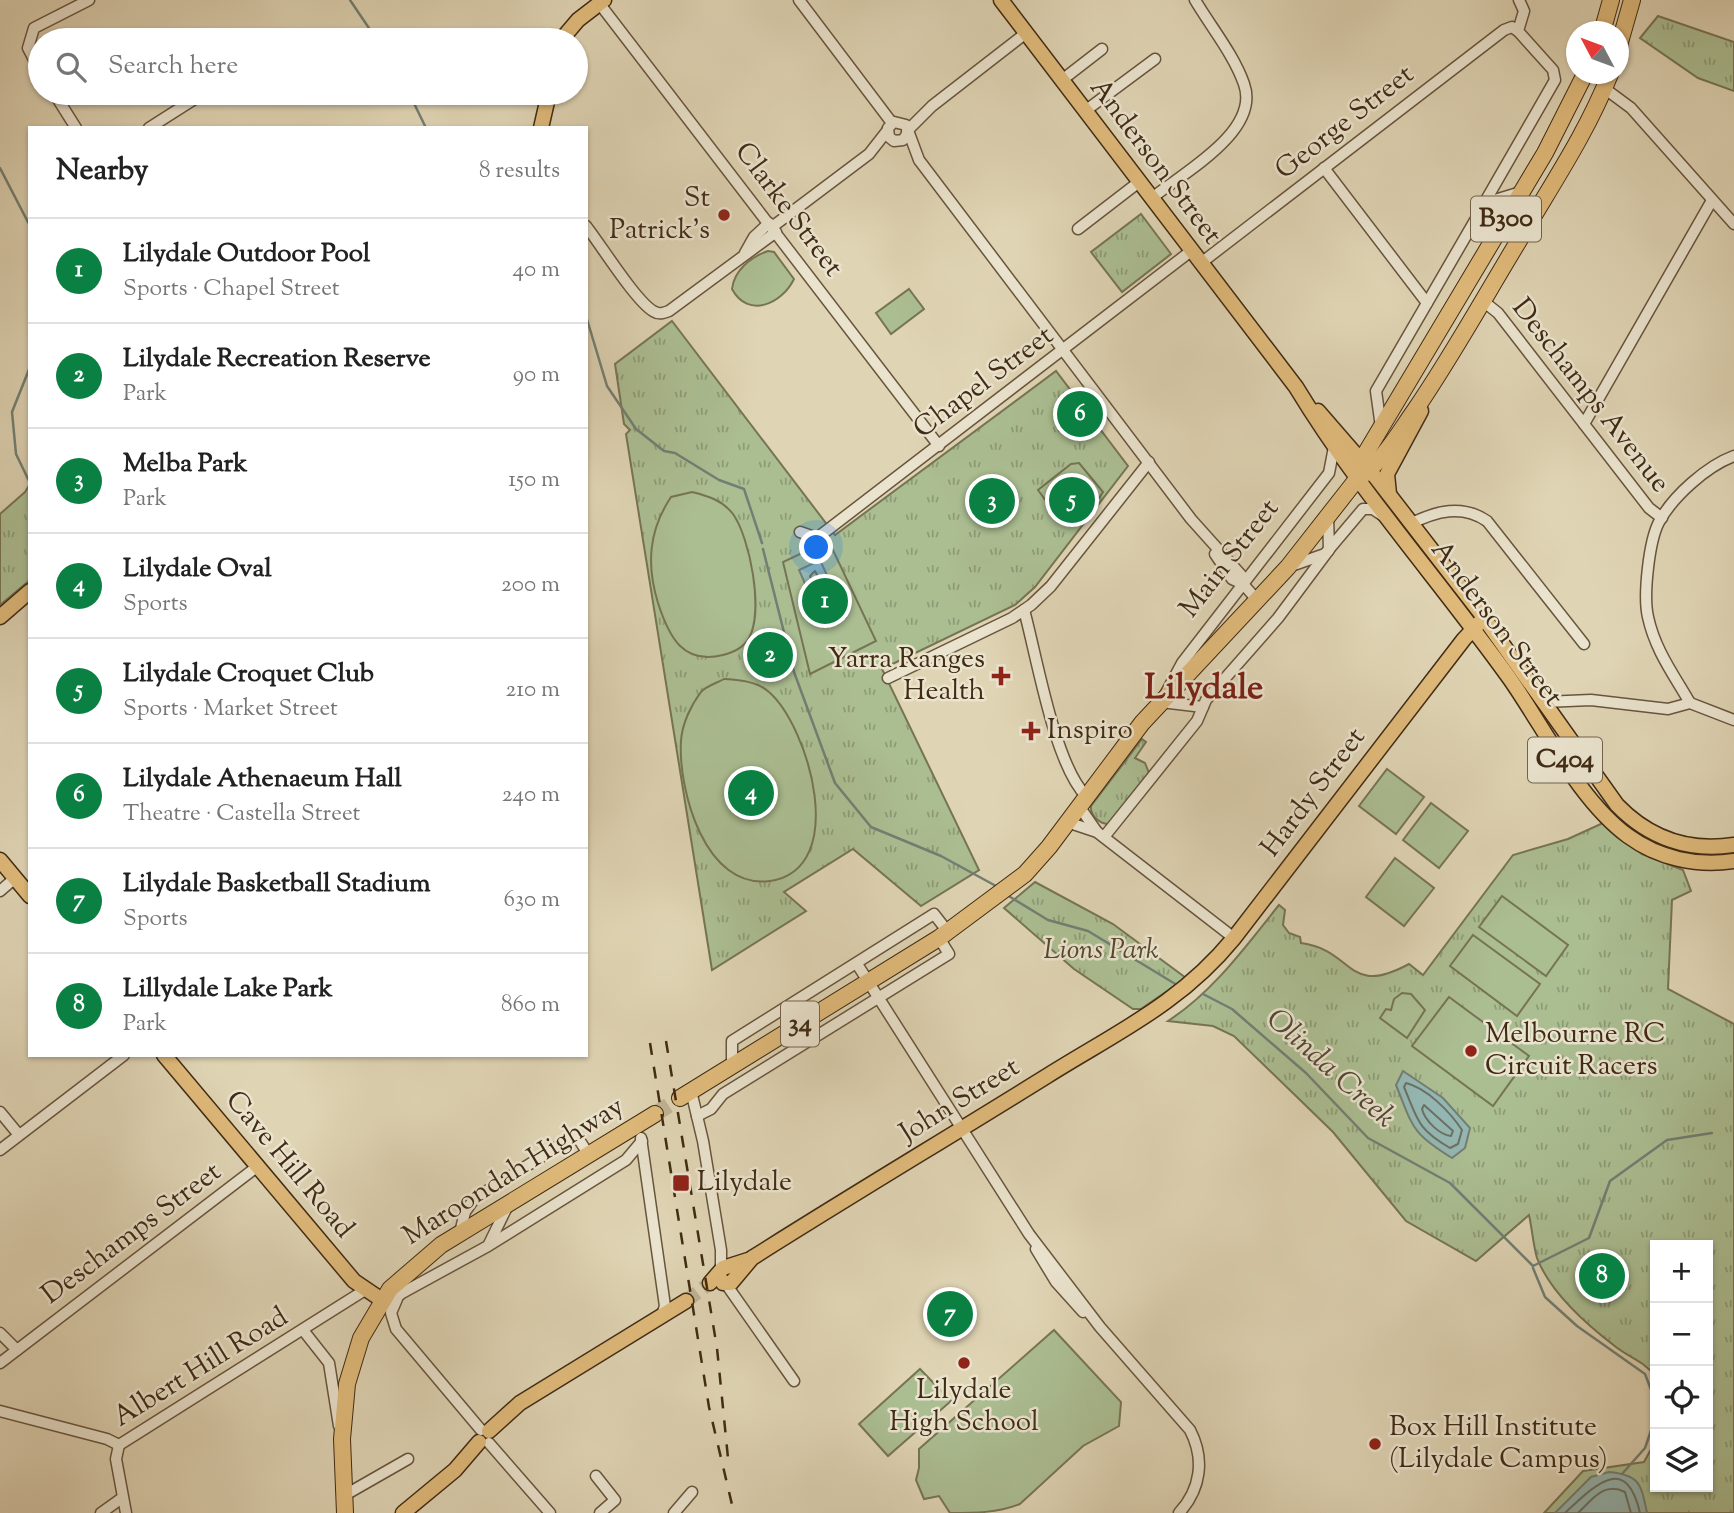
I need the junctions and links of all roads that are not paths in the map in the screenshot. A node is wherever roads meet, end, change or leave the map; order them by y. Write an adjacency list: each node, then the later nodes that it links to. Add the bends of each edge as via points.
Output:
1 (89, 0): 11 (street)
2 (799, 0): 30 (street)
3 (1001, 0): 14 (main road, Anderson Street)
4 (1195, 0): 34 (street, via 1240,74 1247,105 1230,136)
5 (1519, 0): 13 (street, via 1524,11)
6 (1611, 0): 9 (highway)
7 (1632, 0): 10 (highway)
8 (601, 2): 12 (main road); 38 (street, Clarke Street)
9 (1605, 21)
10 (1626, 21)
11 (34, 28)
12 (571, 28)
13 (1518, 31): 31 (street, George Street, via 1512,27 1504,30); 36 (street, via 1553,70 1555,80)
14 (1026, 33): 17 (main road, Anderson Street); 30 (street)
15 (1102, 49): 17 (street)
16 (1155, 58): 25 (street)
17 (1062, 80): 25 (main road, Anderson Street)
18 (1580, 84): 33 (highway, B300)
19 (1605, 84): 41 (highway, B300)
20 (1610, 84): 35 (street)
21 (62, 105): 26 (street)
22 (185, 105): 27 (street)
23 (547, 105): 28 (main road)
24 (549, 105): 29 (main road)
25 (1085, 111): 32 (main road, Anderson Street)
26 (75, 126)
27 (152, 126)
28 (542, 126)
29 (548, 126)
30 (898, 132): 38 (street); 48 (street)
31 (1324, 168): 44 (street, George Street); 47 (street)
32 (1139, 182): 34 (main road, Anderson Street); 40 (street)
33 (1521, 192): 36 (street); 42 (highway, B300)
34 (1152, 198): 43 (main road, Anderson Street)
35 (1711, 202): 37 (street); 51 (street)
36 (1483, 205): 42 (street, via 1482,226); 47 (street)
37 (1733, 221)
38 (772, 228): 39 (street, via 754,237 745,253 669,311 660,313 651,310); 53 (street, Clarke Street)
39 (588, 229)
40 (1077, 229)
41 (1524, 230): 42 (highway, via 1504,244); 46 (highway, B300)
42 (1492, 243): 45 (highway, B300)
43 (1191, 251): 44 (main road, Anderson Street); 48 (street, Chapel Street)
44 (1201, 263): 50 (main road, Anderson Street)
45 (1464, 291): 46 (highway); 52 (highway, B300)
46 (1483, 301): 49 (highway, B300); 51 (street, Deschamps Avenue, via 1499,313)
47 (1427, 303): 52 (street, via 1376,391)
48 (1064, 350): 53 (street, Chapel Street); 56 (street)
49 (1447, 361): 57 (highway, B300, via 1401,431); 58 (main road, via 1387,474)
50 (1296, 387): 54 (main road, Anderson Street); 57 (main road, Anderson Street)
51 (1584, 424): 60 (street, Deschamps Avenue, via 1649,509)
52 (1381, 430): 57 (highway, B300)
53 (939, 446): 63 (street, Chapel Street, via 817,538)
54 (1334, 447): 57 (main road, Anderson Street); 67 (street, Main Street, via 1329,473)
55 (1734, 456): 60 (street, via 1708,468)
56 (1149, 462): 67 (street, via 1243,578); 71 (street, via 1051,586)
57 (1363, 470): 58 (main road, Anderson Street / C404); 59 (highway, 34); 61 (main road, Anderson Street / C404)
58 (1391, 498): 62 (main road, Anderson Street / C404)
59 (1328, 517): 65 (street); 66 (highway, 34)
60 (1662, 518): 81 (street, via 1654,541 1646,609 1657,646)
61 (1389, 520): 64 (main road, Anderson Street / C404); 65 (street, via 1373,509 1363,509)
62 (1410, 524): 64 (main road); 73 (main road, Anderson Street / C404); 76 (street, via 1452,510 1472,512 1487,521)
63 (800, 532)
64 (1398, 533): 75 (main road, Anderson Street / C404)
65 (1328, 551): 66 (street); 82 (street)
66 (1289, 567): 69 (highway, 34)
67 (1243, 584): 69 (street); 79 (street, Main Street, via 1182,663)
68 (28, 594): 72 (main road)
69 (1258, 601): 79 (highway, 34)
70 (28, 603): 74 (main road)
71 (1024, 610): 78 (street); 85 (street, via 1053,722)
72 (0, 617)
73 (1484, 618): 75 (main road, Hardy Street); 77 (main road, Anderson Street / C404)
74 (0, 627)
75 (1472, 630): 77 (main road, Anderson Street / C404); 95 (main road, Hardy Street)
76 (1584, 644)
77 (1517, 676): 80 (main road, Anderson Street / C404); 84 (main road, Anderson Street / C404)
78 (888, 678)
79 (1161, 702): 82 (street); 85 (highway, 34)
80 (1544, 702): 81 (street, via 1591,700 1668,709); 84 (main road, via 1539,711); 88 (main road, Anderson Street / C404, via 1626,815 1665,839 1694,846)
81 (1690, 703): 83 (street)
82 (1203, 707): 87 (street, via 1160,769)
83 (1734, 720)
84 (1570, 768): 90 (main road, Anderson Street / C404, via 1617,828 1655,852 1683,860)
85 (1083, 801): 86 (highway, 34); 87 (street)
86 (1067, 822): 87 (street); 94 (highway, 34, via 1012,886)
87 (1100, 834): 95 (street)
88 (1734, 845)
89 (0, 860): 91 (main road)
90 (1734, 861)
91 (15, 878): 92 (street); 93 (main road)
92 (0, 891)
93 (28, 894)
94 (940, 937): 96 (street, via 934,914); 97 (highway, 34); 99 (street, via 949,954)
95 (1234, 938): 98 (main road, Hardy Street)
96 (857, 964): 97 (street); 102 (street, via 732,1041)
97 (869, 982): 99 (street); 102 (highway, 34)
98 (1192, 984): 108 (main road, John Street, via 1140,1022)
99 (879, 998): 106 (street, via 723,1094 711,1109); 108 (street)
100 (121, 1057): 109 (street)
101 (166, 1057): 114 (main road, Cave Hill Road)
102 (732, 1066): 103 (highway, 34)
103 (685, 1095): 106 (street)
104 (0, 1112): 109 (street)
105 (655, 1114): 107 (highway, Maroondah Highway)
106 (697, 1116): 120 (street)
107 (640, 1124): 111 (street); 113 (highway, Maroondah Highway)
108 (961, 1130): 120 (main road, John Street); 149 (street, via 1059,1279 1187,1426 1199,1463 1195,1489)
109 (19, 1135): 112 (street)
110 (572, 1138): 113 (street); 115 (street); 117 (street, via 474,1199)
111 (642, 1141): 118 (street, via 626,1160); 121 (street)
112 (0, 1150)
113 (589, 1155): 115 (highway, Maroondah Highway)
114 (258, 1166): 122 (main road, Cave Hill Road); 130 (street, Deschamps Street)
115 (570, 1166): 116 (highway, Maroondah Highway)
116 (510, 1203): 117 (highway, Maroondah Highway); 118 (street)
117 (460, 1233): 119 (highway, Maroondah Highway)
118 (488, 1246): 123 (street)
119 (411, 1268): 123 (street); 124 (highway, Maroondah Highway)
120 (723, 1279): 132 (street)
121 (663, 1286): 125 (street); 126 (street, via 666,1309)
122 (365, 1290): 124 (main road, Cave Hill Road); 128 (street, Albert Hill Road)
123 (404, 1293): 127 (street); 134 (street, via 391,1311 398,1332)
124 (382, 1300): 127 (highway, Maroondah Highway)
125 (686, 1304): 126 (main road)
126 (661, 1318): 134 (main road, via 520,1403)
127 (370, 1319): 135 (highway, Maroondah Highway, via 349,1373)
128 (303, 1330): 135 (street, via 331,1369); 136 (street, Albert Hill Road)
129 (0, 1333): 130 (street)
130 (17, 1350): 131 (street, Deschamps Street)
131 (0, 1363)
132 (794, 1381)
133 (0, 1411): 136 (street)
134 (485, 1436): 145 (main road, via 455,1470); 146 (street)
135 (342, 1439): 140 (highway, Maroondah Highway)
136 (119, 1445): 141 (street, Albert Hill Road, via 116,1459)
137 (408, 1459): 140 (street)
138 (596, 1476): 147 (street, via 615,1500)
139 (692, 1492): 148 (street)
140 (345, 1495): 144 (highway, Maroondah Highway)
141 (122, 1497): 142 (street); 143 (street, Albert Hill Road)
142 (102, 1513)
143 (126, 1513)
144 (345, 1513)
145 (403, 1513)
146 (550, 1513)
147 (600, 1513)
148 (674, 1513)
149 (1178, 1513)

